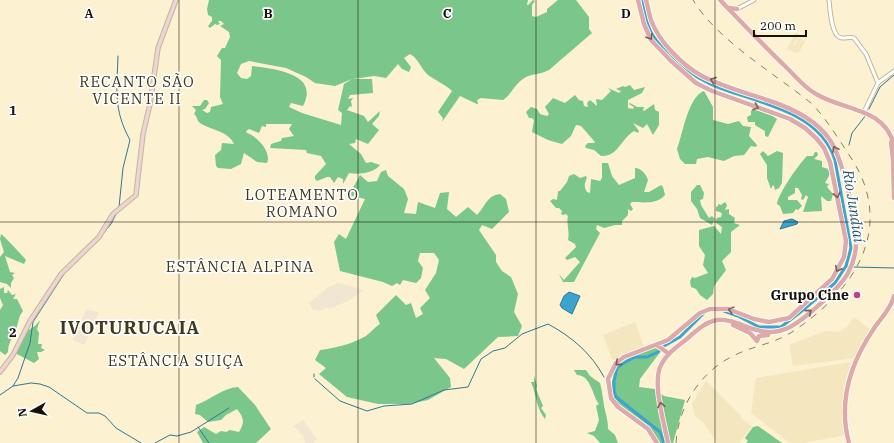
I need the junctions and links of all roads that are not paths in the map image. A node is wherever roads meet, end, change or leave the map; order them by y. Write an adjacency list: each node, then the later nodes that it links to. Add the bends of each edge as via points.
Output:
1 (176, 0): 22 (main road, via 158,48 143,134 136,195 113,214 99,237 61,274 30,321 13,355)
2 (638, 0): 20 (main road, one-way to 20, via 651,40 696,84 790,119 817,138 830,162 846,248 836,274 824,288 788,318 769,322 728,309 710,309 700,312 678,333)
3 (646, 0): 19 (main road, one-way to 3, via 834,291 844,280 851,266 855,251 855,227 839,159 829,139 813,122 795,111 708,78 692,69 675,54 657,32)
4 (721, 0): 8 (main road)
5 (754, 0): 7 (street)
6 (829, 0): 10 (street, via 832,23 839,37 853,37 866,54)
7 (749, 2): 8 (street)
8 (734, 11): 11 (main road, via 806,87 824,99)
9 (894, 71): 10 (street)
10 (878, 83): 11 (street)
11 (864, 112): 12 (main road, via 877,118)
12 (885, 128): 13 (main road); 14 (main road)
13 (894, 145)
14 (894, 160): 15 (main road)
15 (894, 198)
16 (894, 297): 17 (main road)
17 (893, 307): 25 (main road, via 862,346 850,374 845,408)
18 (716, 320): 19 (main road, via 767,332); 19 (main road, via 748,332 757,341 759,336 776,334); 21 (main road, via 704,325)
19 (790, 327)
20 (658, 346): 21 (main road); 23 (main road, one-way to 23, via 624,357 616,363 608,385 609,394 614,402 648,429)
21 (667, 353): 24 (main road, one-way to 21, via 658,381 661,365)
22 (0, 372)
23 (657, 443)
24 (668, 443)
25 (850, 443)

